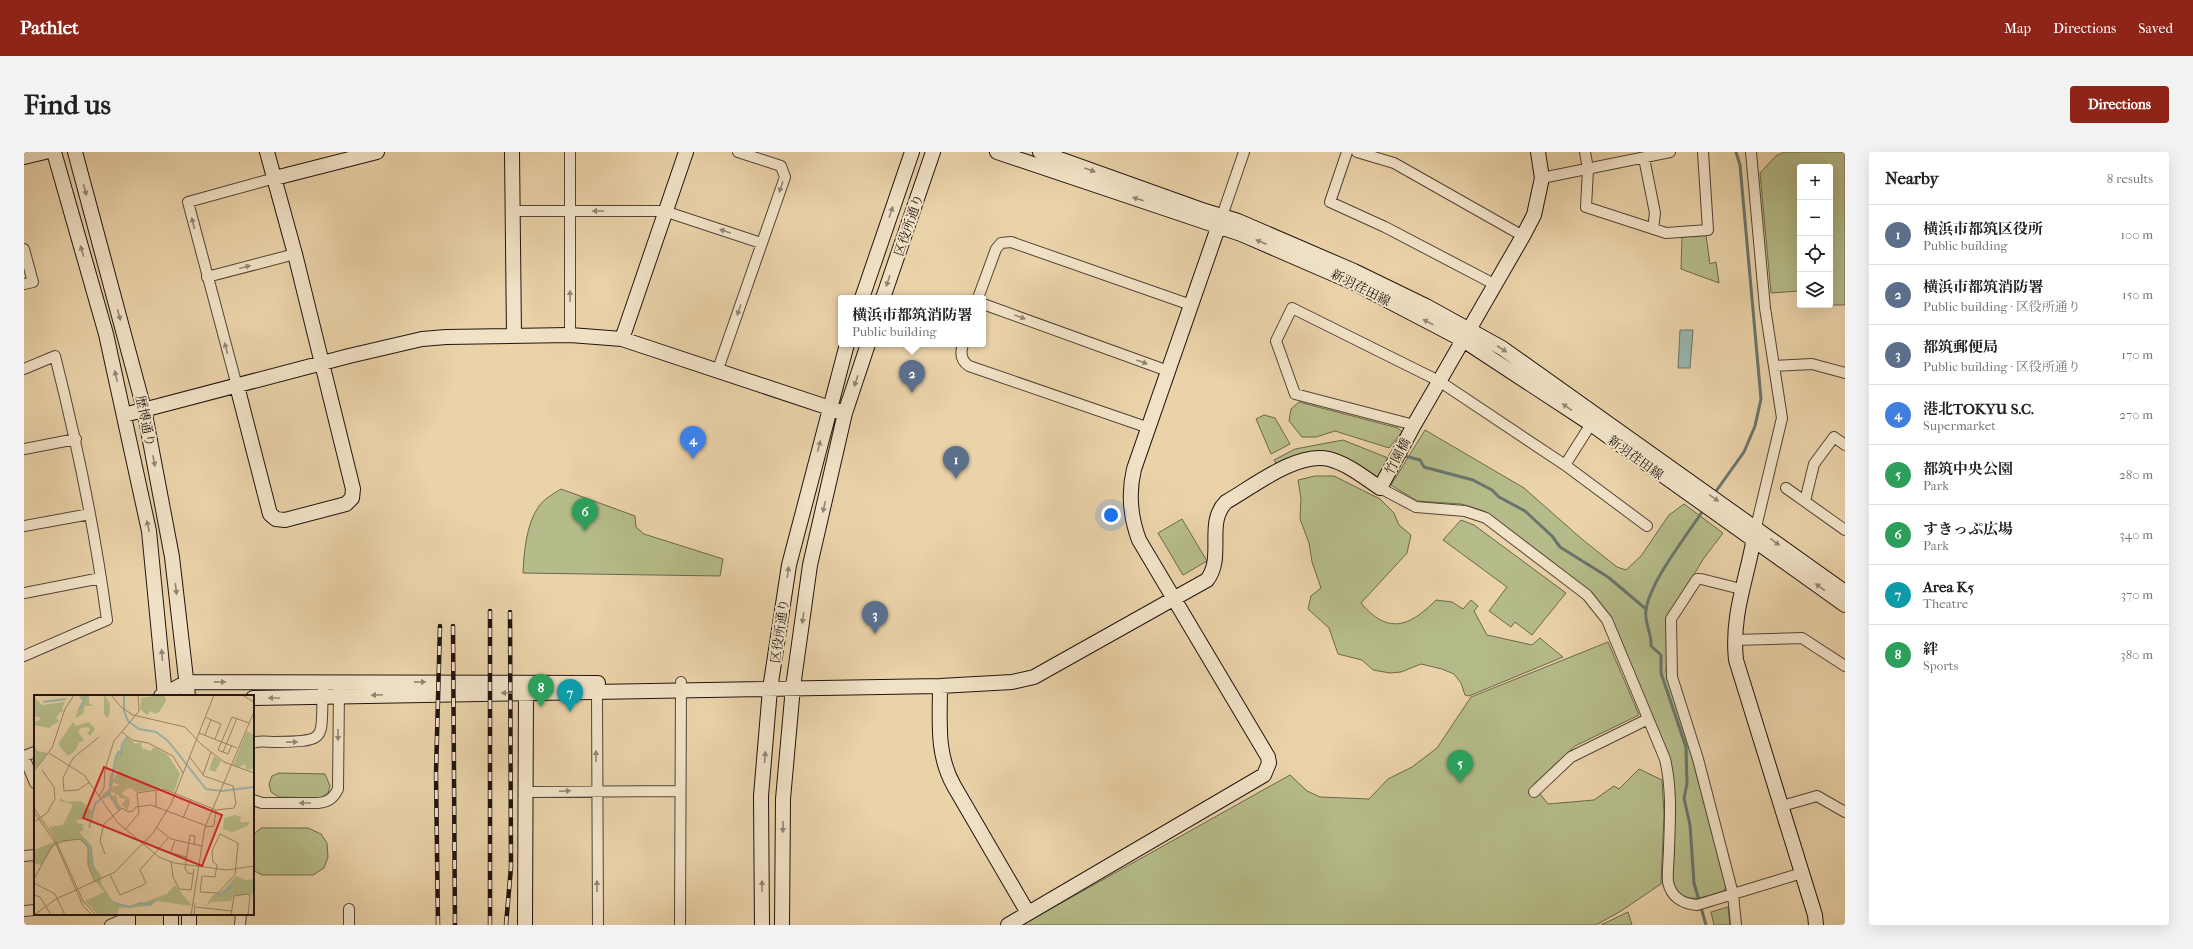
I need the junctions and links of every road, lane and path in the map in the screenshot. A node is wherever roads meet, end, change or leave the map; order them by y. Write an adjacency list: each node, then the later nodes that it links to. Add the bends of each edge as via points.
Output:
1 (45, 152): 22 (street)
2 (54, 152): 62 (street, 歴博通り, one-way to 2, via 106,334)
3 (75, 152): 59 (street, 歴博通り, one-way to 59)
4 (267, 152): 25 (street)
5 (377, 152): 25 (street)
6 (512, 152): 27 (street)
7 (570, 152): 28 (street)
8 (686, 152): 29 (street)
9 (738, 152): 33 (street, one-way to 33, via 781,166 785,177)
10 (912, 152): 39 (street, 区役所通り, one-way to 10)
11 (933, 152): 40 (street, 区役所通り, one-way to 40)
12 (997, 152): 30 (street, 新羽荏田線, one-way to 12)
13 (1040, 152): 30 (street, 新羽荏田線, one-way to 30)
14 (1244, 152): 30 (street)
15 (1347, 152): 38 (street, via 1330,202 1385,227)
16 (1357, 152): 32 (street, via 1394,163)
17 (1538, 152): 26 (street)
18 (1585, 152): 24 (street)
19 (1670, 152): 23 (street)
20 (1703, 152): 31 (street, via 1708,230 1666,233)
21 (1751, 152): 52 (street, via 1765,308)
22 (24, 157)
23 (1644, 158): 24 (street); 31 (street, via 1655,213)
24 (1588, 169): 26 (street); 31 (street, via 1586,207)
25 (275, 178): 35 (street); 36 (street, one-way to 25, via 188,202)
26 (1542, 178): 32 (street, 竹園橋, via 1534,215)
27 (513, 211): 28 (street); 46 (street)
28 (570, 211): 29 (street, one-way to 28); 44 (street, one-way to 28)
29 (664, 211): 33 (street, one-way to 29); 47 (street)
30 (1220, 221): 43 (street); 45 (street, 新羽荏田線)
31 (1652, 229)
32 (1523, 236): 38 (street, 竹園橋)
33 (762, 243): 55 (street, one-way to 55)
34 (24, 249): 37 (street, via 32,282)
35 (295, 254): 36 (street, one-way to 35); 51 (street)
36 (207, 277): 58 (street, one-way to 36)
37 (24, 284)
38 (1494, 284): 45 (street, 竹園橋)
39 (863, 295)
40 (884, 295)
41 (979, 295): 43 (street, via 996,249 1001,243 1011,242)
42 (986, 305): 54 (street, one-way to 54)
43 (1191, 306): 54 (street)
44 (570, 335): 46 (street); 47 (street)
45 (1466, 335): 57 (street, 竹園橋); 63 (street, 新羽荏田線, one-way to 45); 72 (street, 新羽荏田線, one-way to 72, via 1502,348)
46 (514, 336): 51 (street, via 422,339)
47 (622, 339): 55 (street)
48 (846, 347): 60 (street, 区役所通り)
49 (867, 347): 61 (street, 区役所通り, one-way to 61)
50 (963, 347): 65 (street, via 962,358 969,366)
51 (323, 363): 58 (street); 58 (street, via 353,489 352,498 346,504 292,518 276,519 270,514)
52 (1774, 366): 56 (street, via 1812,364); 78 (street, via 1782,418)
53 (24, 369): 66 (street, via 55,356)
54 (1168, 371): 65 (street)
55 (717, 372): 60 (street)
56 (1845, 374)
57 (1439, 381): 64 (street, 竹園橋); 64 (street, via 1292,308 1276,341 1295,394); 69 (street)
58 (237, 386): 59 (street)
59 (144, 409): 62 (street); 88 (street, 歴博通り, one-way to 88, via 172,557)
60 (829, 409): 61 (street); 91 (street, 区役所通り, one-way to 60, via 789,565)
61 (845, 413): 94 (street, 区役所通り, one-way to 94, via 810,565)
62 (124, 414): 97 (street, 歴博通り, one-way to 62, via 149,531)
63 (1591, 424): 69 (street); 72 (street, 新羽荏田線)
64 (1414, 425): 70 (street, 竹園橋)
65 (1148, 428): 83 (street, via 1130,489 1132,521 1139,540)
66 (76, 439): 68 (street); 74 (street)
67 (1845, 445): 73 (street, via 1834,437 1814,464)
68 (24, 449)
69 (1565, 465): 76 (street)
70 (1380, 488): 83 (street, via 1344,465 1329,459 1312,459 1281,469 1220,508 1217,518 1214,570 1207,580); 103 (street, via 1416,507 1465,511 1486,518 1587,595 1607,620)
71 (1786, 488): 73 (street)
72 (1693, 490): 78 (street)
73 (1805, 501): 77 (street)
74 (90, 514): 75 (street); 79 (street)
75 (24, 526)
76 (1646, 526)
77 (1845, 530)
78 (1755, 534): 80 (street); 81 (street, one-way to 81); 84 (street, one-way to 78)
79 (101, 578): 82 (street); 86 (street, via 107,620)
80 (1741, 589): 85 (street); 118 (street, via 1697,580 1671,619 1672,677 1698,758)
81 (1845, 592)
82 (24, 593)
83 (1173, 600): 93 (street, via 1034,677 1012,682); 122 (street, via 1268,757 1267,769 1264,775)
84 (1845, 605)
85 (1734, 640): 87 (street, via 1802,638); 113 (street, via 1736,660)
86 (24, 656)
87 (1845, 666)
88 (187, 682): 89 (street, one-way to 89); 98 (street); 99 (street, 歴博通り)
89 (323, 682): 90 (street); 102 (street)
90 (339, 682): 95 (street, one-way to 95); 100 (street)
91 (771, 684): 92 (street); 94 (street); 129 (street, 区役所通り, one-way to 91, via 761,796)
92 (681, 686): 95 (street); 96 (street); 109 (street)
93 (940, 686): 94 (street); 122 (street, via 940,743 944,764 954,786)
94 (793, 687): 130 (street, 区役所通り, one-way to 130, via 783,799)
95 (526, 688): 96 (street); 100 (street, one-way to 100); 110 (street)
96 (597, 692): 108 (street, one-way to 96)
97 (167, 695)
98 (168, 695)
99 (188, 695)
100 (338, 696): 102 (street); 112 (street, one-way to 112, via 338,790 335,795 326,802 318,803 272,803)
101 (254, 698): 102 (street, one-way to 101)
102 (322, 698): 104 (street, one-way to 102, via 308,742 317,737 321,731)
103 (1648, 719): 111 (street, via 1571,757); 118 (street, via 1665,759 1669,776 1668,883 1672,892 1682,902 1697,905)
104 (254, 743)
105 (34, 752): 106 (street)
106 (24, 757): 107 (street)
107 (34, 781)
108 (596, 790): 109 (street); 110 (street, one-way to 108); 127 (street, one-way to 108)
109 (680, 791): 128 (street)
110 (526, 792): 126 (street)
111 (1534, 792)
112 (254, 800)
113 (1782, 806): 114 (street, via 1817,796); 117 (street)
114 (1845, 812)
115 (34, 855): 116 (street)
116 (24, 856)
117 (1802, 873): 118 (street); 133 (street)
118 (1729, 895): 132 (street)
119 (34, 910): 120 (street)
120 (24, 911)
121 (349, 912): 125 (street)
122 (1028, 914): 131 (street)
123 (128, 919): 124 (street)
124 (110, 925)
125 (349, 925)
126 (525, 925)
127 (598, 925)
128 (680, 925)
129 (762, 925)
130 (782, 925)
131 (1008, 925)
132 (1736, 925)
133 (1816, 925)

